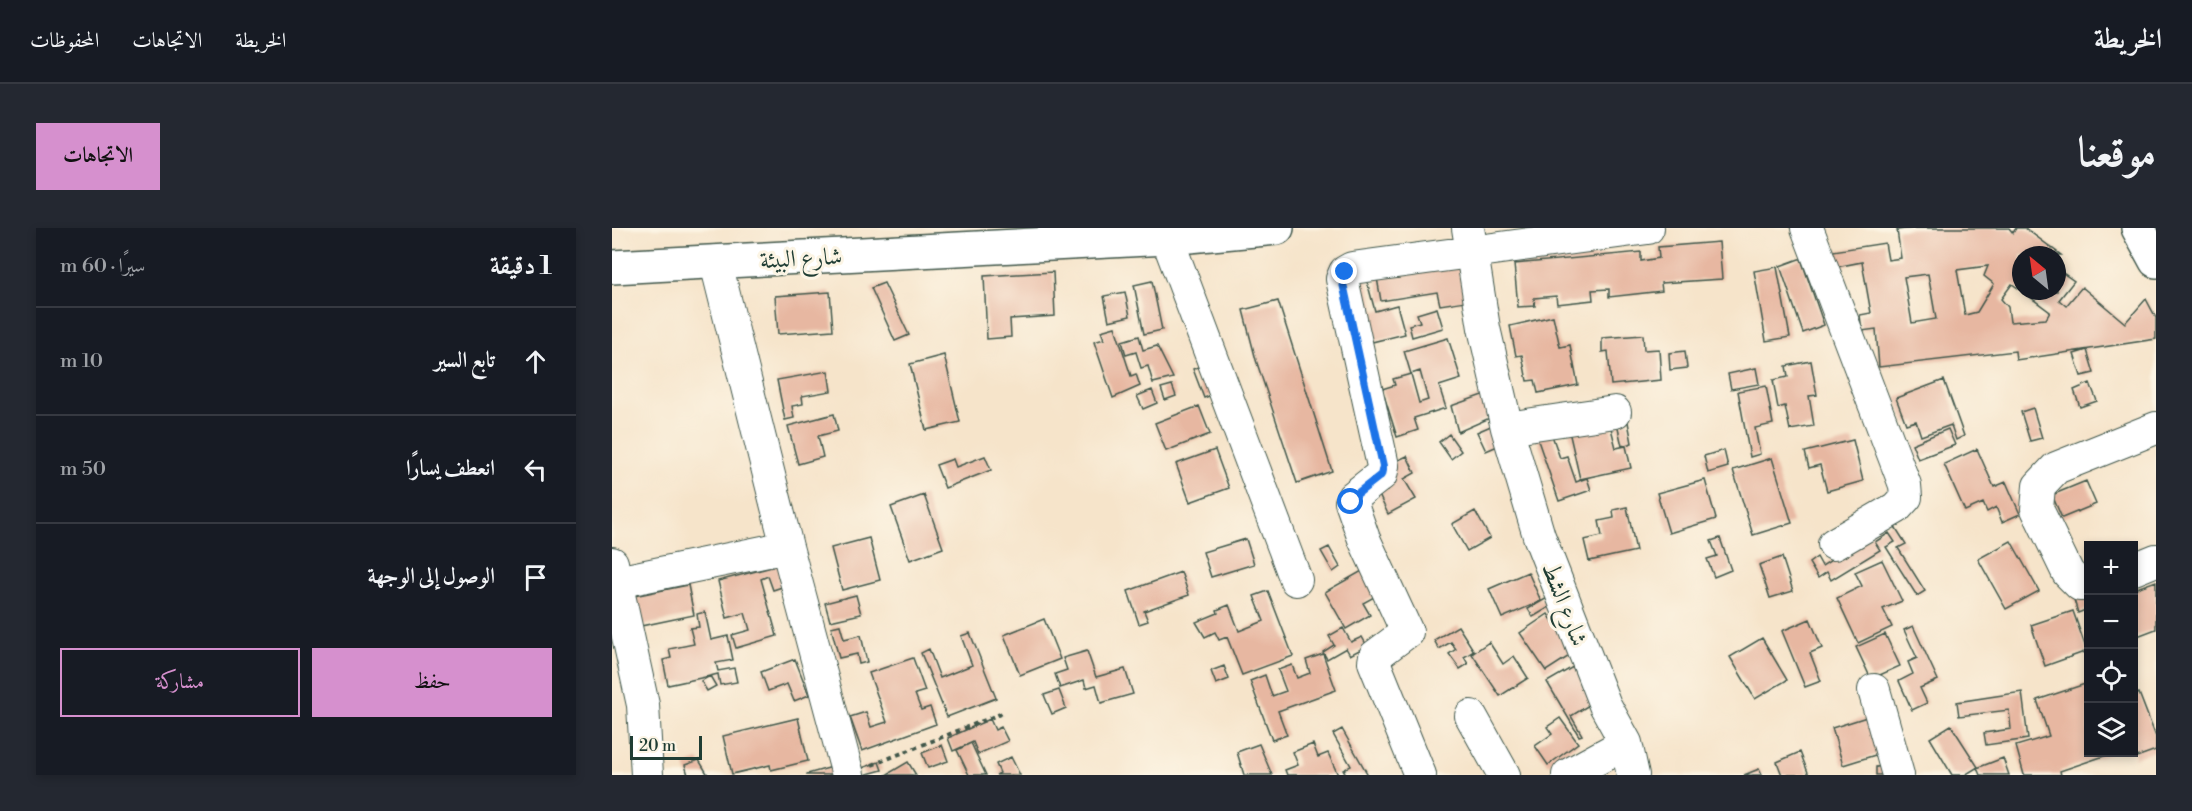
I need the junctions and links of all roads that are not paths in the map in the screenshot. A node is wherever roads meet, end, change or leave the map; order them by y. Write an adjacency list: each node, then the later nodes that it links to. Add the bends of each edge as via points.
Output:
1 (1277, 228): 5 (main road, شارع البيئة)
2 (1648, 228): 6 (street)
3 (1807, 228): 13 (street, via 1906,496 1896,508)
4 (2138, 228): 7 (main road)
5 (1167, 238): 8 (main road, شارع البيئة); 18 (street)
6 (1470, 240): 11 (street, شارع الشط, via 1484,328); 25 (street, via 1352,268 1342,279 1383,466 1381,475 1353,497 1352,510 1407,632 1375,656 1374,662)
7 (2156, 261)
8 (716, 262): 9 (main road, شارع البيئة); 14 (street)
9 (612, 267)
10 (1615, 411): 11 (street)
11 (1507, 428): 22 (street, شارع الشط, via 1539,536 1605,705)
12 (2156, 428): 19 (street, via 2056,468 2039,486 2037,509 2068,573)
13 (1834, 544)
14 (787, 547): 17 (street); 24 (street)
15 (2156, 560): 16 (street)
16 (2138, 567)
17 (615, 572): 23 (street, via 643,705)
18 (1296, 580)
19 (2084, 585)
20 (1874, 690): 29 (street)
21 (1471, 716): 26 (street)
22 (1626, 743): 27 (street); 28 (street, شارع الشط)
23 (647, 775)
24 (848, 775)
25 (1420, 775)
26 (1504, 775)
27 (1568, 775)
28 (1633, 775)
29 (1898, 775)

